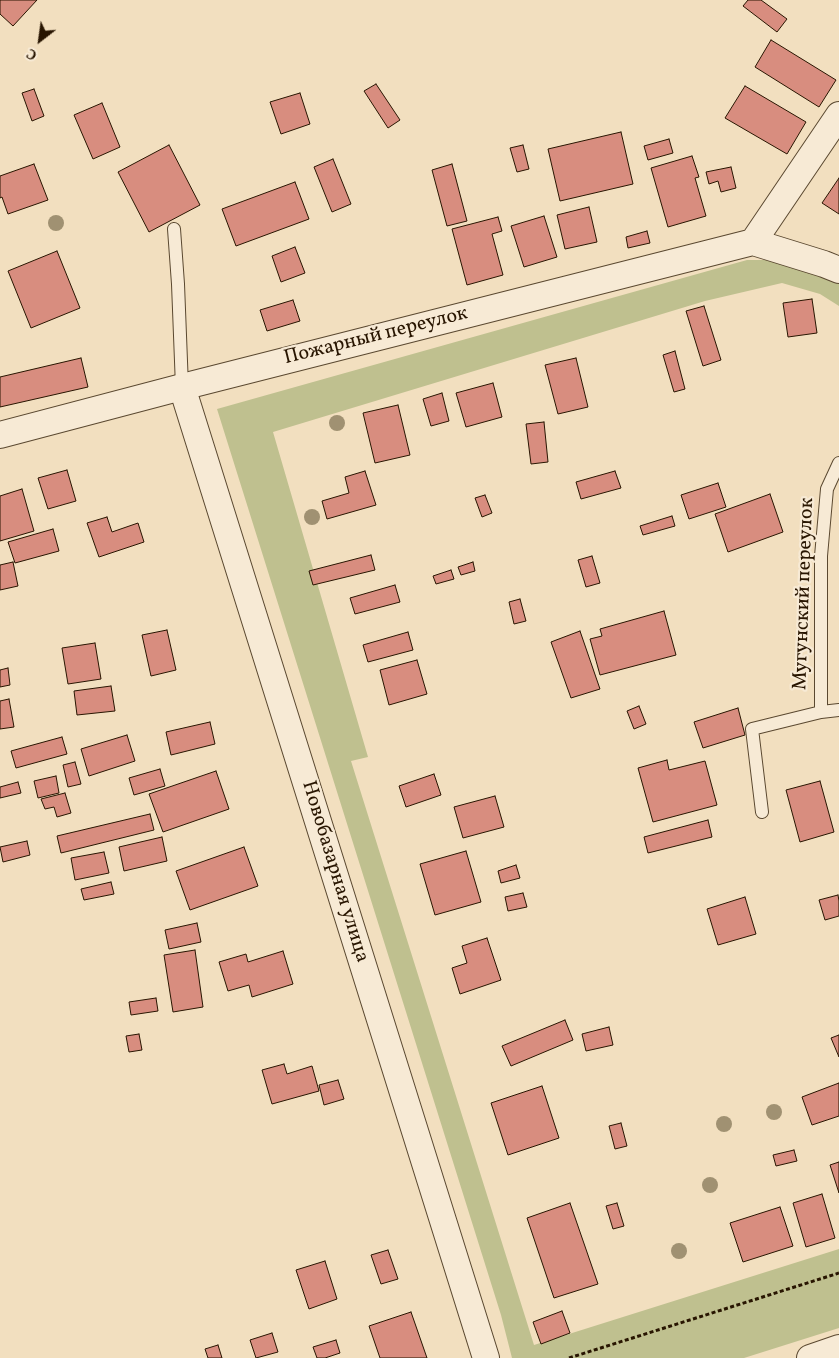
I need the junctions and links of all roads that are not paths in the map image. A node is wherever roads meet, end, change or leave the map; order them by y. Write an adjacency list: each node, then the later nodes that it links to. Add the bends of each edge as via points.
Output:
1 (839, 115): 3 (street)
2 (174, 229): 5 (lane)
3 (753, 242): 4 (street); 5 (street, Пожарный переулок)
4 (839, 270)
5 (182, 386): 6 (street, Пожарный переулок); 12 (street, Новобазарная улица)
6 (0, 435)
7 (839, 463): 9 (lane, Мугунский переулок, via 827,488 821,556)
8 (839, 710): 9 (lane, Мугунский переулок)
9 (821, 712): 10 (lane, via 752,729)
10 (762, 812)
11 (839, 1348): 13 (street)
12 (486, 1358)
13 (810, 1358)

